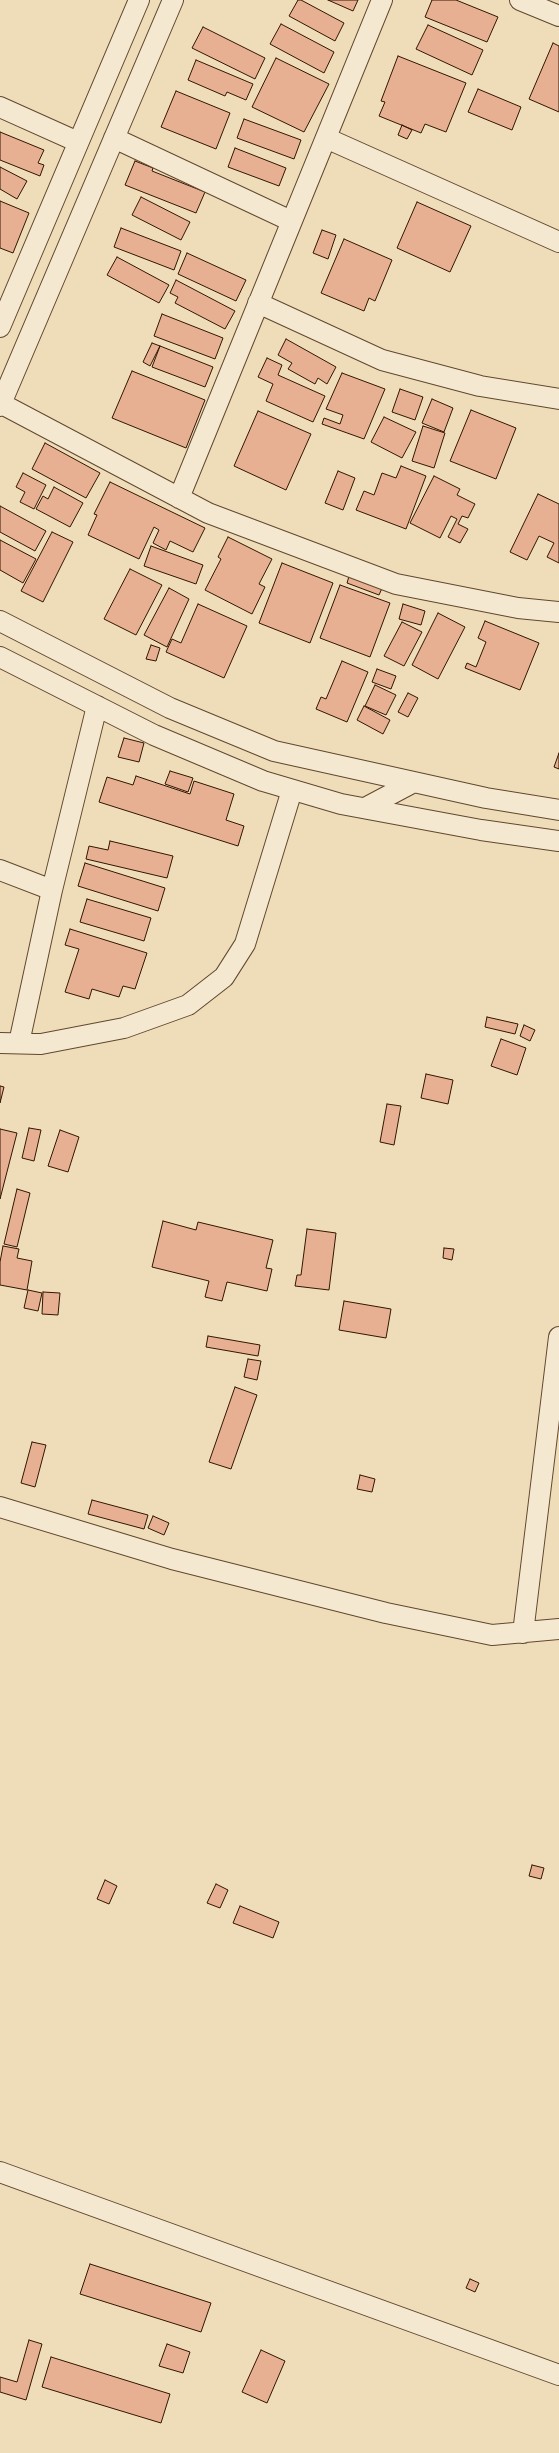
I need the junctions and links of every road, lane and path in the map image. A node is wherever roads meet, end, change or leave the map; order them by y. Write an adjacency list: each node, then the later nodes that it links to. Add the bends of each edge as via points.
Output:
1 (139, 0): 9 (street)
2 (173, 0): 7 (street)
3 (382, 0): 8 (street)
4 (520, 0): 5 (street)
5 (559, 16)
6 (0, 108): 9 (street)
7 (114, 138): 10 (street); 15 (street)
8 (326, 138): 10 (street); 11 (street)
9 (78, 142): 13 (street)
10 (292, 222): 12 (street)
11 (559, 242)
12 (258, 303): 14 (street, via 382,360 480,386); 16 (street)
13 (0, 327)
14 (559, 399)
15 (0, 404): 16 (street)
16 (179, 498): 17 (street, via 208,513 396,584 518,608)
17 (559, 612)
18 (0, 621): 20 (street)
19 (0, 657): 21 (street)
20 (110, 677): 22 (street); 23 (street, via 170,708 274,751)
21 (97, 706): 22 (street); 29 (street)
22 (115, 715): 24 (street, via 154,735)
23 (414, 782): 25 (street); 26 (street)
24 (292, 790): 25 (street); 30 (street, via 245,944 224,977 188,1005 124,1028 41,1044)
25 (365, 808): 27 (street)
26 (559, 810)
27 (559, 841)
28 (0, 870): 29 (street)
29 (52, 890): 30 (street)
30 (10, 1043)
31 (559, 1337): 32 (street)
32 (554, 1411): 35 (street)
33 (0, 1507): 35 (street, via 172,1559 386,1614 492,1635)
34 (559, 1629): 35 (street)
35 (523, 1632)
36 (0, 2172): 37 (street)
37 (559, 2375)

